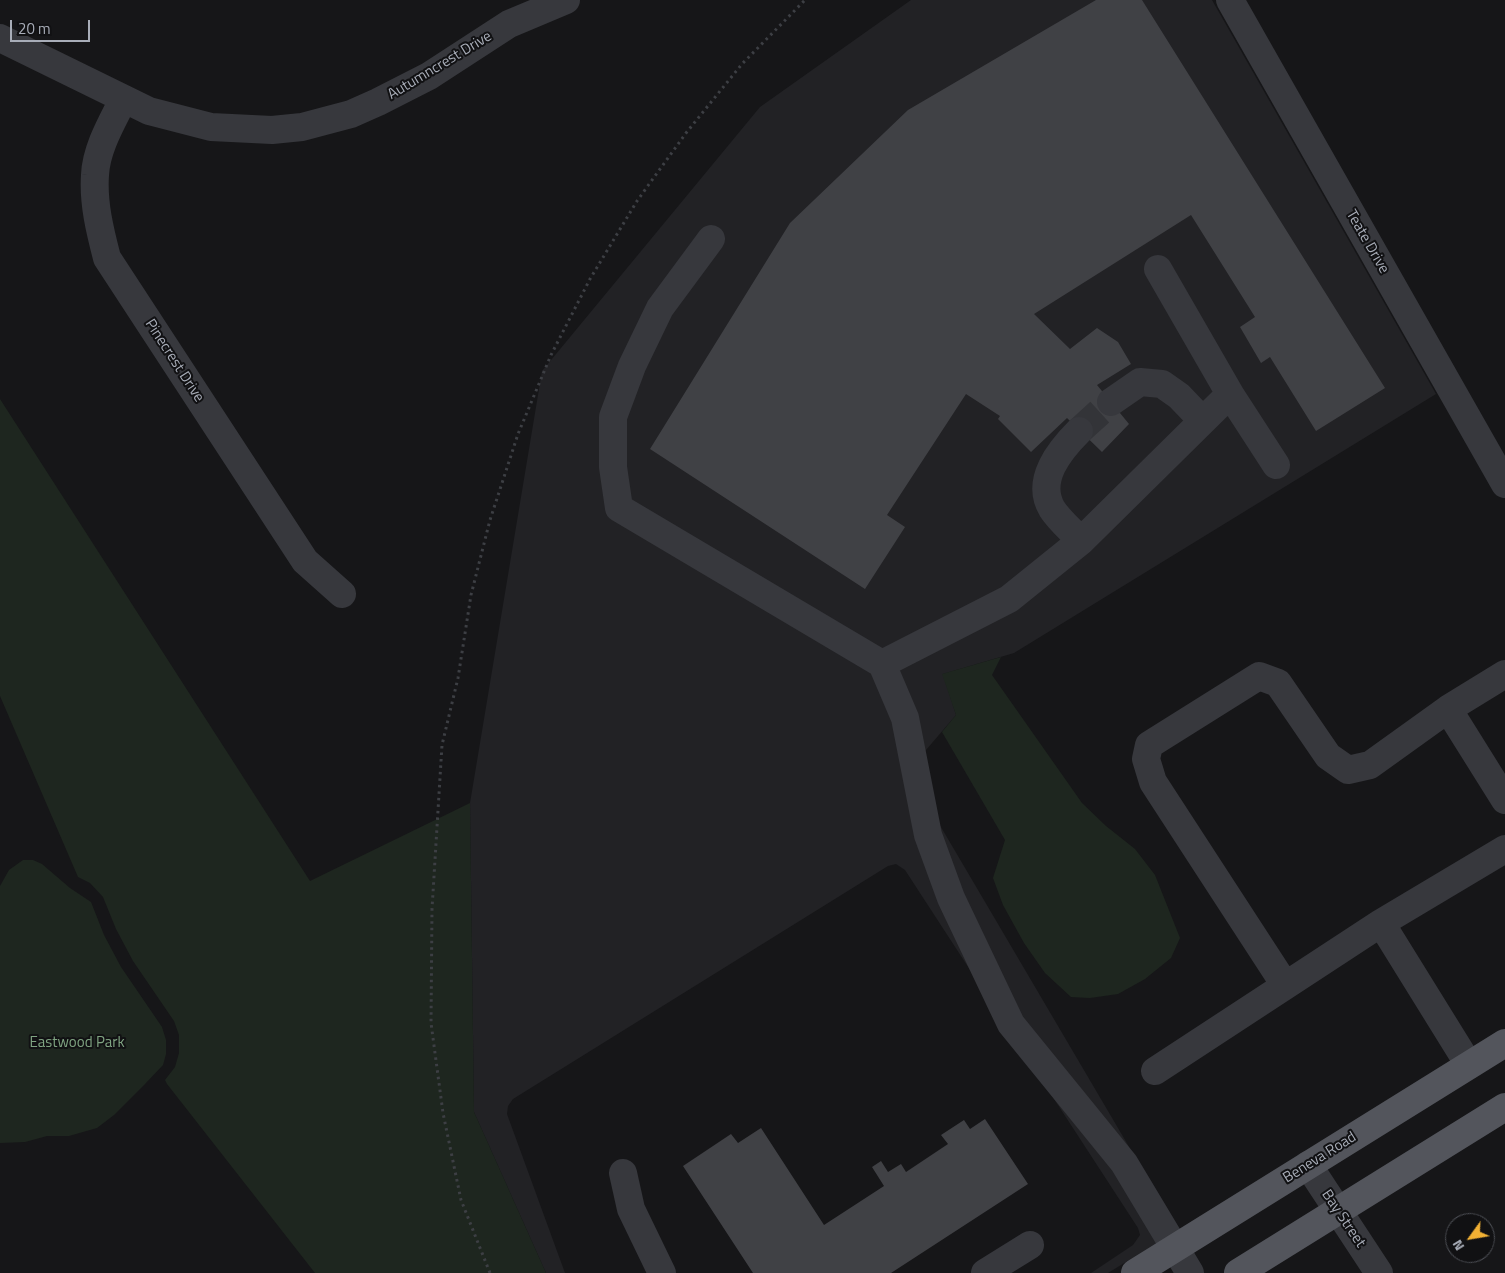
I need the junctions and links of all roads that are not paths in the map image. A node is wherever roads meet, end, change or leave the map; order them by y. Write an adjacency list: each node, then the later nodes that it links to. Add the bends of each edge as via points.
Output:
1 (566, 0): 4 (street, Autumncrest Drive, via 509,24 429,76 378,102 351,114 302,128 244,131 211,127 150,111)
2 (1230, 0): 12 (street, Teate Drive)
3 (0, 38): 4 (street, Autumncrest Drive)
4 (123, 100): 14 (street, Pinecrest Drive, via 106,136 95,173 96,211 106,258 305,561)
5 (711, 239): 15 (street, via 660,308 632,366 613,417 613,467 619,508)
6 (1158, 270): 7 (street)
7 (1230, 394): 9 (street); 11 (street)
8 (1111, 402): 9 (street, via 1140,382 1162,384)
9 (1202, 420): 13 (street)
10 (1079, 431): 13 (street, via 1062,448 1050,470 1047,488 1052,508)
11 (1276, 465)
12 (1505, 484)
13 (1081, 540): 15 (street, via 1010,599)
14 (342, 594)
15 (882, 664): 30 (street, via 905,718 928,835 944,880 1012,1024 1124,1163)
16 (1505, 674): 17 (street)
17 (1448, 709): 18 (street); 21 (street, via 1370,765 1348,770 1328,756 1278,683 1259,676 1149,745 1146,759 1153,782)
18 (1505, 800)
19 (1505, 849): 20 (street)
20 (1381, 923): 21 (street); 23 (street)
21 (1285, 986): 24 (street)
22 (1505, 1043): 23 (main road, Beneva Road)
23 (1469, 1065): 26 (main road, Beneva Road)
24 (1155, 1071)
25 (1505, 1107): 28 (main road)
26 (1308, 1165): 28 (street, Bay Street); 30 (main road, Beneva Road)
27 (623, 1173): 31 (street, via 631,1209)
28 (1337, 1212): 35 (main road); 36 (street, Bay Street)
29 (1030, 1245): 32 (street)
30 (1174, 1248): 33 (main road, Beneva Road); 34 (street)
31 (662, 1273)
32 (985, 1273)
33 (1135, 1273)
34 (1190, 1273)
35 (1238, 1273)
36 (1379, 1273)

